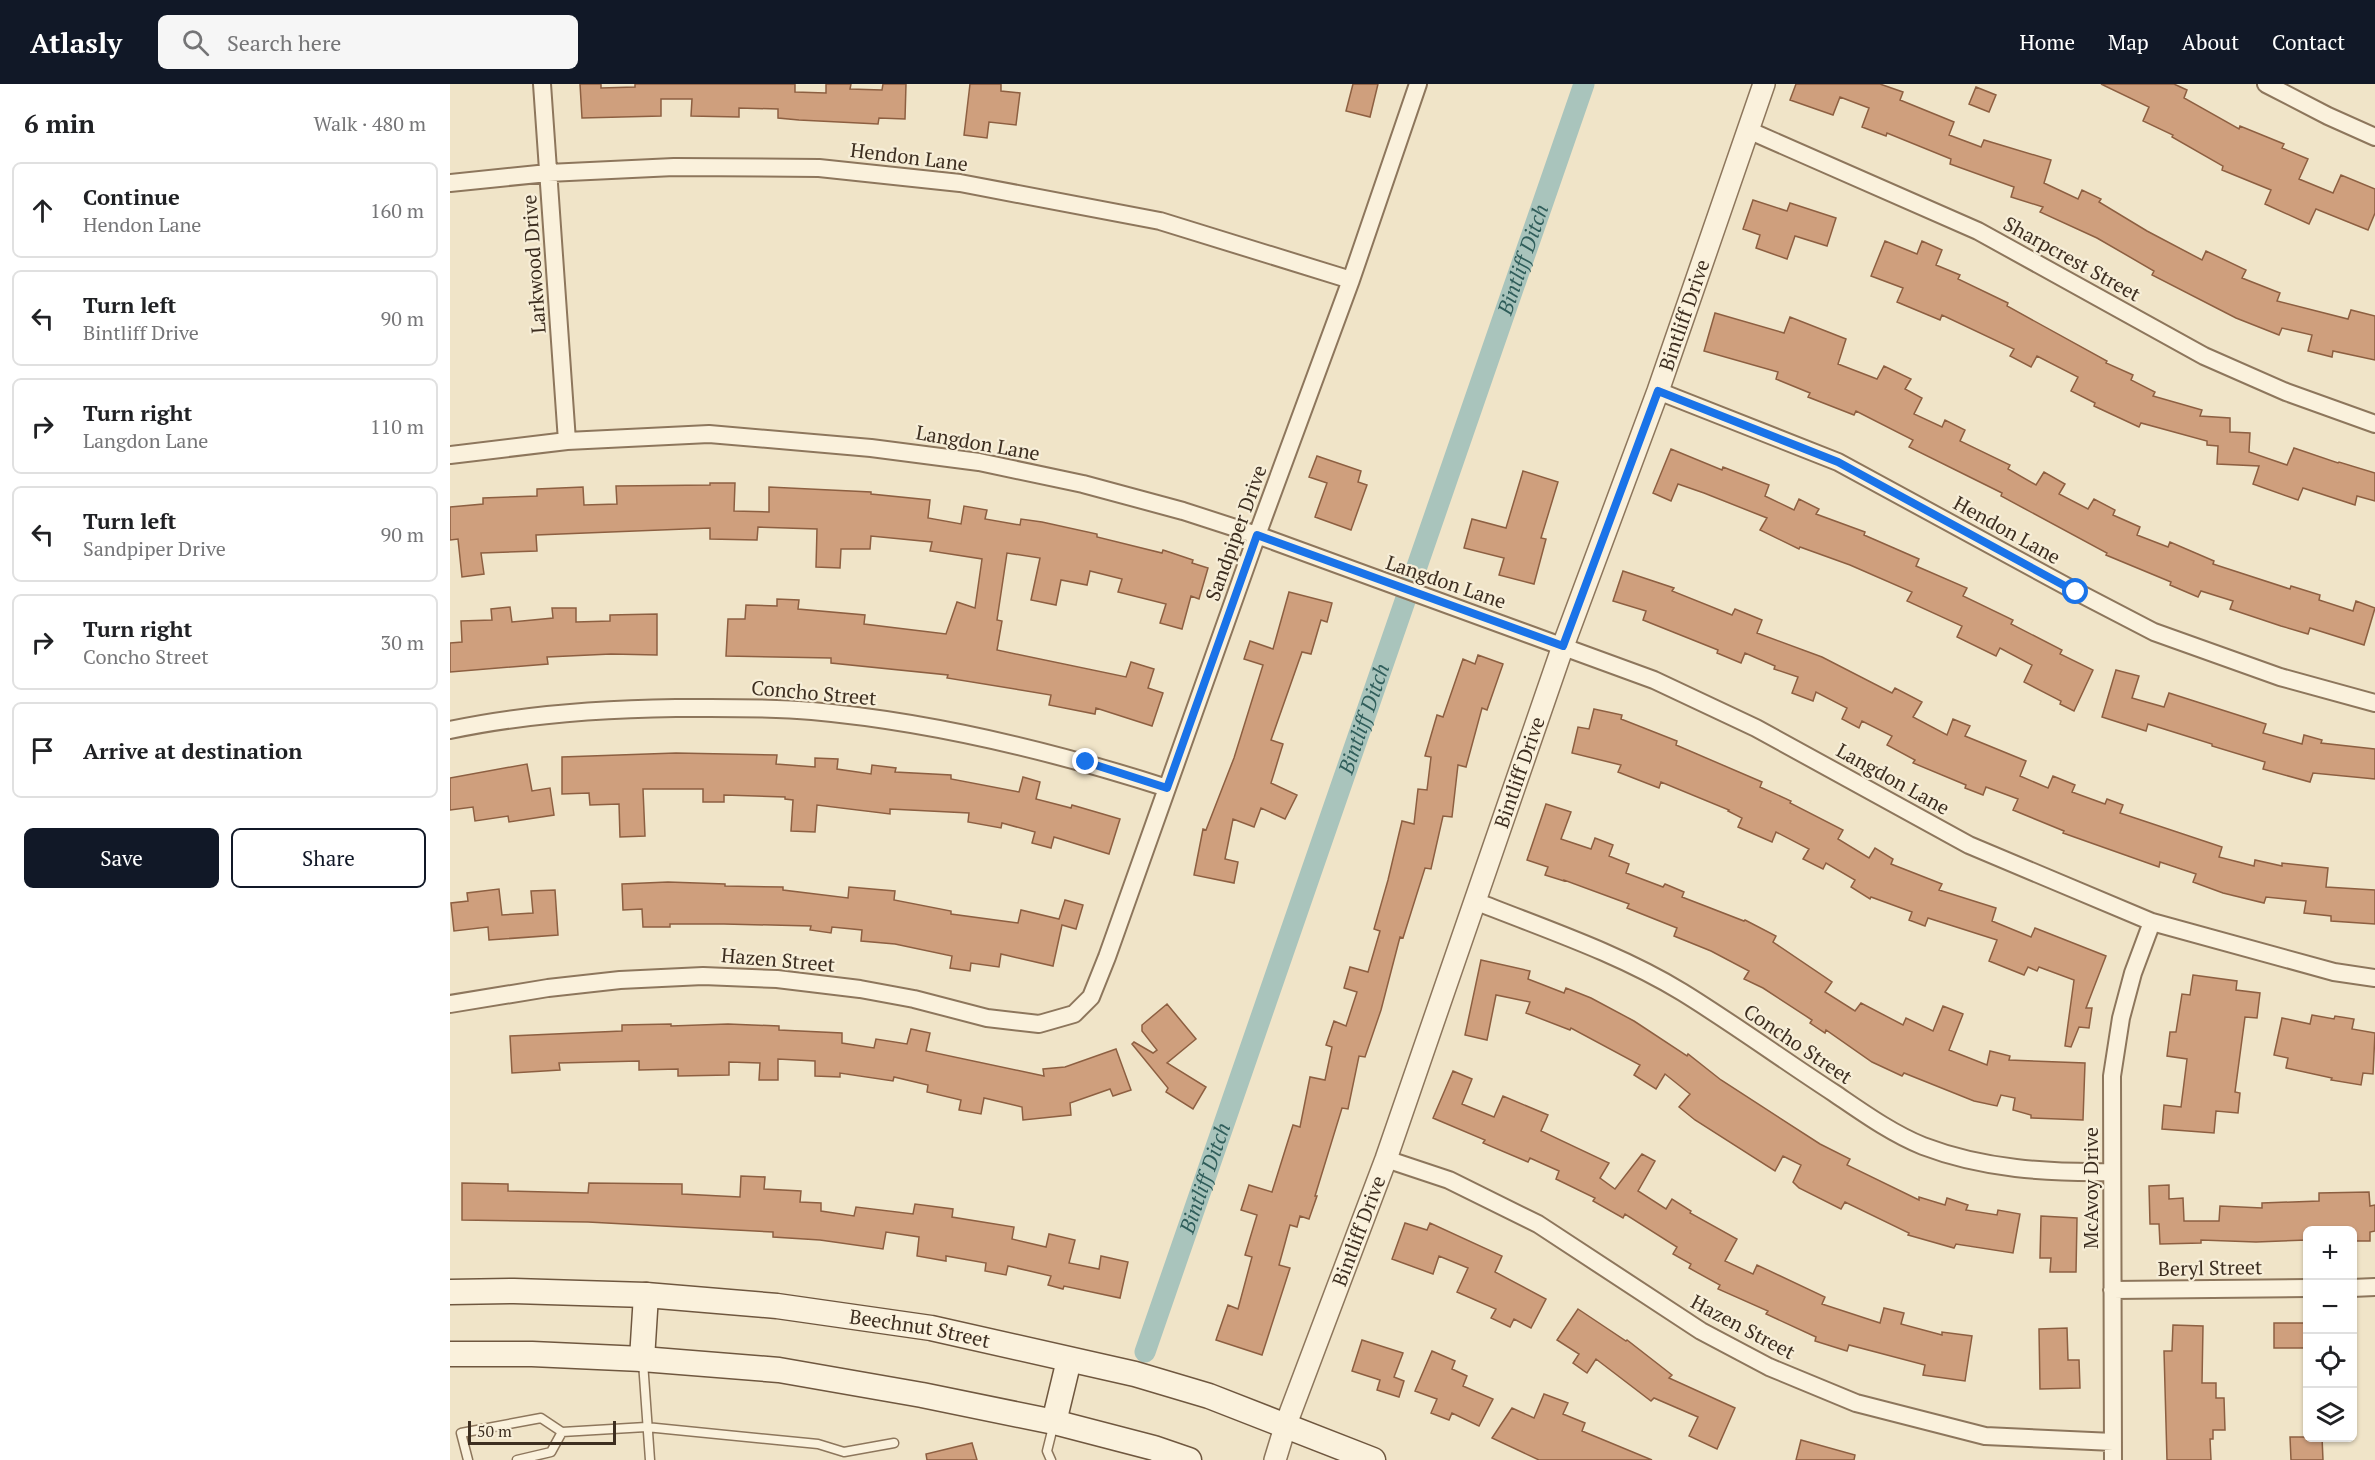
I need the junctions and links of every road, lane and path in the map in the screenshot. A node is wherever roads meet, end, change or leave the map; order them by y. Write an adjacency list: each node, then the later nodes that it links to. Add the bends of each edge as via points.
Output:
1 (542, 84): 7 (street, Larkwood Drive)
2 (1418, 84): 9 (street, Sandpiper Drive)
3 (1764, 84): 5 (street, Bintliff Drive)
4 (2266, 84): 6 (street)
5 (1748, 130): 10 (street, Bintliff Drive); 11 (street, Sharpcrest Street, via 1978,231 2204,356 2286,393)
6 (2375, 136)
7 (548, 173): 8 (street, Hendon Lane); 9 (street, Hendon Lane, via 674,167 819,168 960,183 1160,221); 12 (street, Larkwood Drive)
8 (450, 183)
9 (1351, 280): 14 (street, Sandpiper Drive)
10 (1658, 391): 15 (street, Bintliff Drive); 16 (street, Hendon Lane, via 1838,462 2154,632 2280,677)
11 (2375, 424)
12 (567, 441): 13 (street, Langdon Lane); 14 (street, Langdon Lane, via 709,434 871,447 978,462 1083,484)
13 (450, 455)
14 (1257, 535): 15 (street, Langdon Lane); 18 (street, Sandpiper Drive)
15 (1563, 646): 19 (street, Bintliff Drive); 20 (street, Langdon Lane, via 1654,680 1756,728 1969,845)
16 (2375, 703)
17 (450, 730): 18 (street, Concho Street, via 544,714 633,708 811,711 897,721 999,741 1086,762)
18 (1167, 788): 22 (street, Sandpiper Drive)
19 (1475, 901): 24 (street, Bintliff Drive); 25 (street, Concho Street, via 1598,949 1681,991 1878,1123 1923,1146 2006,1167)
20 (2152, 922): 21 (street, Langdon Lane, via 2334,972); 25 (street, McAvoy Drive, via 2121,1018 2112,1076)
21 (2375, 978)
22 (1092, 997): 23 (street, Hazen Street, via 1074,1014 1039,1024 987,1018 860,989 777,979 703,976 620,980)
23 (450, 1004)
24 (1386, 1159): 36 (street, Bintliff Drive); 39 (street, Hazen Street, via 1449,1180 1538,1224 1701,1331 1769,1367 1856,1403 1985,1436)
25 (2111, 1172): 29 (street, McAvoy Drive)
26 (2375, 1287): 28 (street)
27 (2303, 1288): 29 (street, Beryl Street)
28 (2357, 1288)
29 (2112, 1290): 39 (street, McAvoy Drive)
30 (450, 1292): 31 (main road, Beechnut Street)
31 (646, 1295): 33 (main road); 34 (main road, Beechnut Street, via 777,1306 931,1328)
32 (450, 1354): 33 (main road)
33 (642, 1359): 35 (main road, via 779,1370); 37 (lane)
34 (1069, 1359): 35 (main road); 36 (main road, Beechnut Street, via 1135,1374)
35 (1054, 1422): 41 (main road); 45 (lane, via 1047,1451)
36 (1286, 1424): 47 (street, Bintliff Drive); 48 (main road, Beechnut Street)
37 (646, 1427): 38 (lane); 40 (lane, via 818,1444 844,1452); 44 (lane)
38 (562, 1432): 42 (lane, via 541,1418 461,1432); 43 (lane, via 551,1452)
39 (2113, 1442): 49 (street, McAvoy Drive)
40 (894, 1443)
41 (1159, 1455): 46 (main road)
42 (468, 1460)
43 (517, 1460)
44 (650, 1460)
45 (1051, 1460)
46 (1189, 1460)
47 (1275, 1460)
48 (1373, 1460)
49 (2113, 1460)

